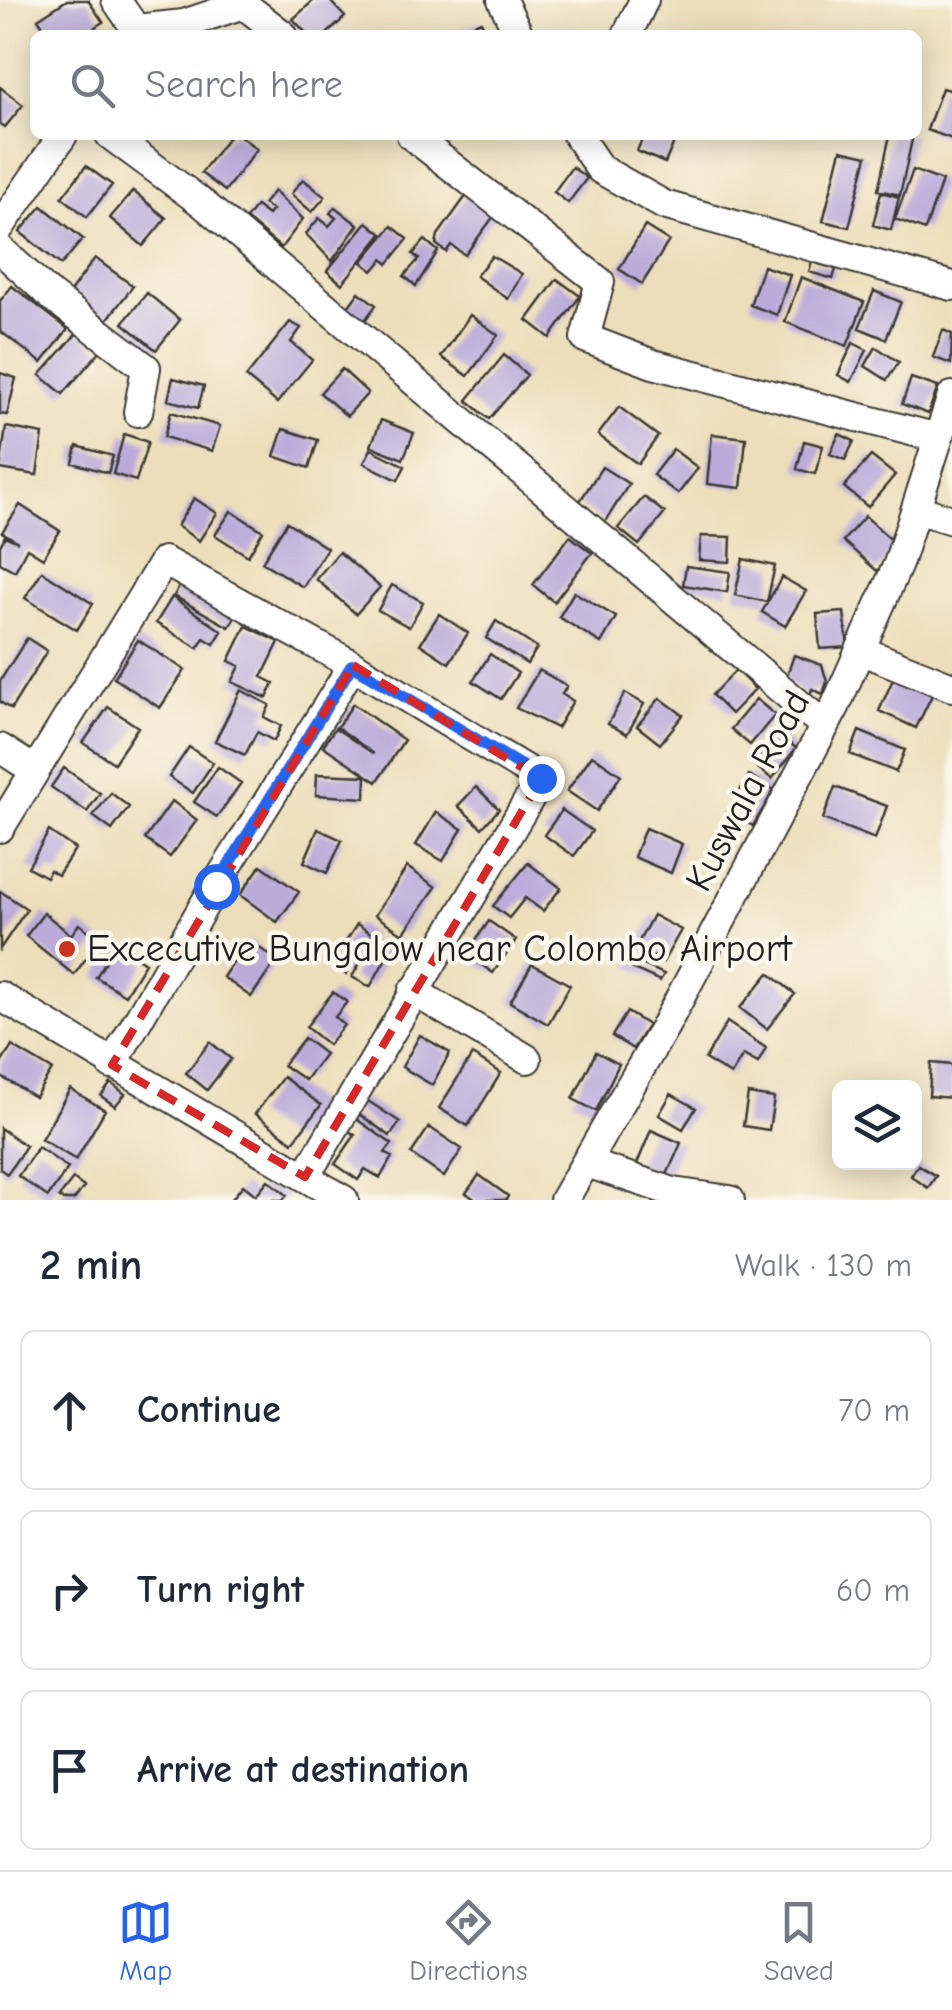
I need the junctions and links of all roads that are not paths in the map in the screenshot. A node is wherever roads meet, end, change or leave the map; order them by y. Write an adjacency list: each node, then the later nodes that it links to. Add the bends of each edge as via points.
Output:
1 (116, 0): 4 (street)
2 (502, 0): 7 (street)
3 (644, 0): 8 (street)
4 (133, 30)
5 (146, 30): 6 (street, via 242,4)
6 (276, 30)
7 (517, 30)
8 (629, 30)
9 (60, 140): 13 (street)
10 (117, 140): 24 (street, via 202,204)
11 (417, 140): 18 (street, via 600,282 585,338 652,364)
12 (580, 140): 15 (street, via 600,169 664,206)
13 (0, 228)
14 (0, 249): 17 (street, via 146,368)
15 (952, 286)
16 (952, 396): 18 (street, Kuswala Road)
17 (138, 412)
18 (938, 438): 19 (street, Kuswala Road)
19 (916, 509): 20 (street); 21 (street, Kuswala Road)
20 (952, 520)
21 (860, 650): 23 (street); 24 (street, Kuswala Road)
22 (352, 665): 26 (street, via 164,561); 28 (street, via 541,778); 31 (street)
23 (952, 687)
24 (826, 726): 32 (street, Kuswala Road)
25 (0, 748): 26 (street)
26 (34, 770): 27 (street)
27 (0, 828)
28 (413, 990): 30 (street); 33 (street)
29 (0, 996): 31 (street)
30 (527, 1058)
31 (112, 1065): 33 (street)
32 (587, 1164): 35 (street, Kuswala Road); 36 (street, via 674,1192)
33 (305, 1176): 34 (street)
34 (344, 1200)
35 (564, 1200)
36 (730, 1200)

